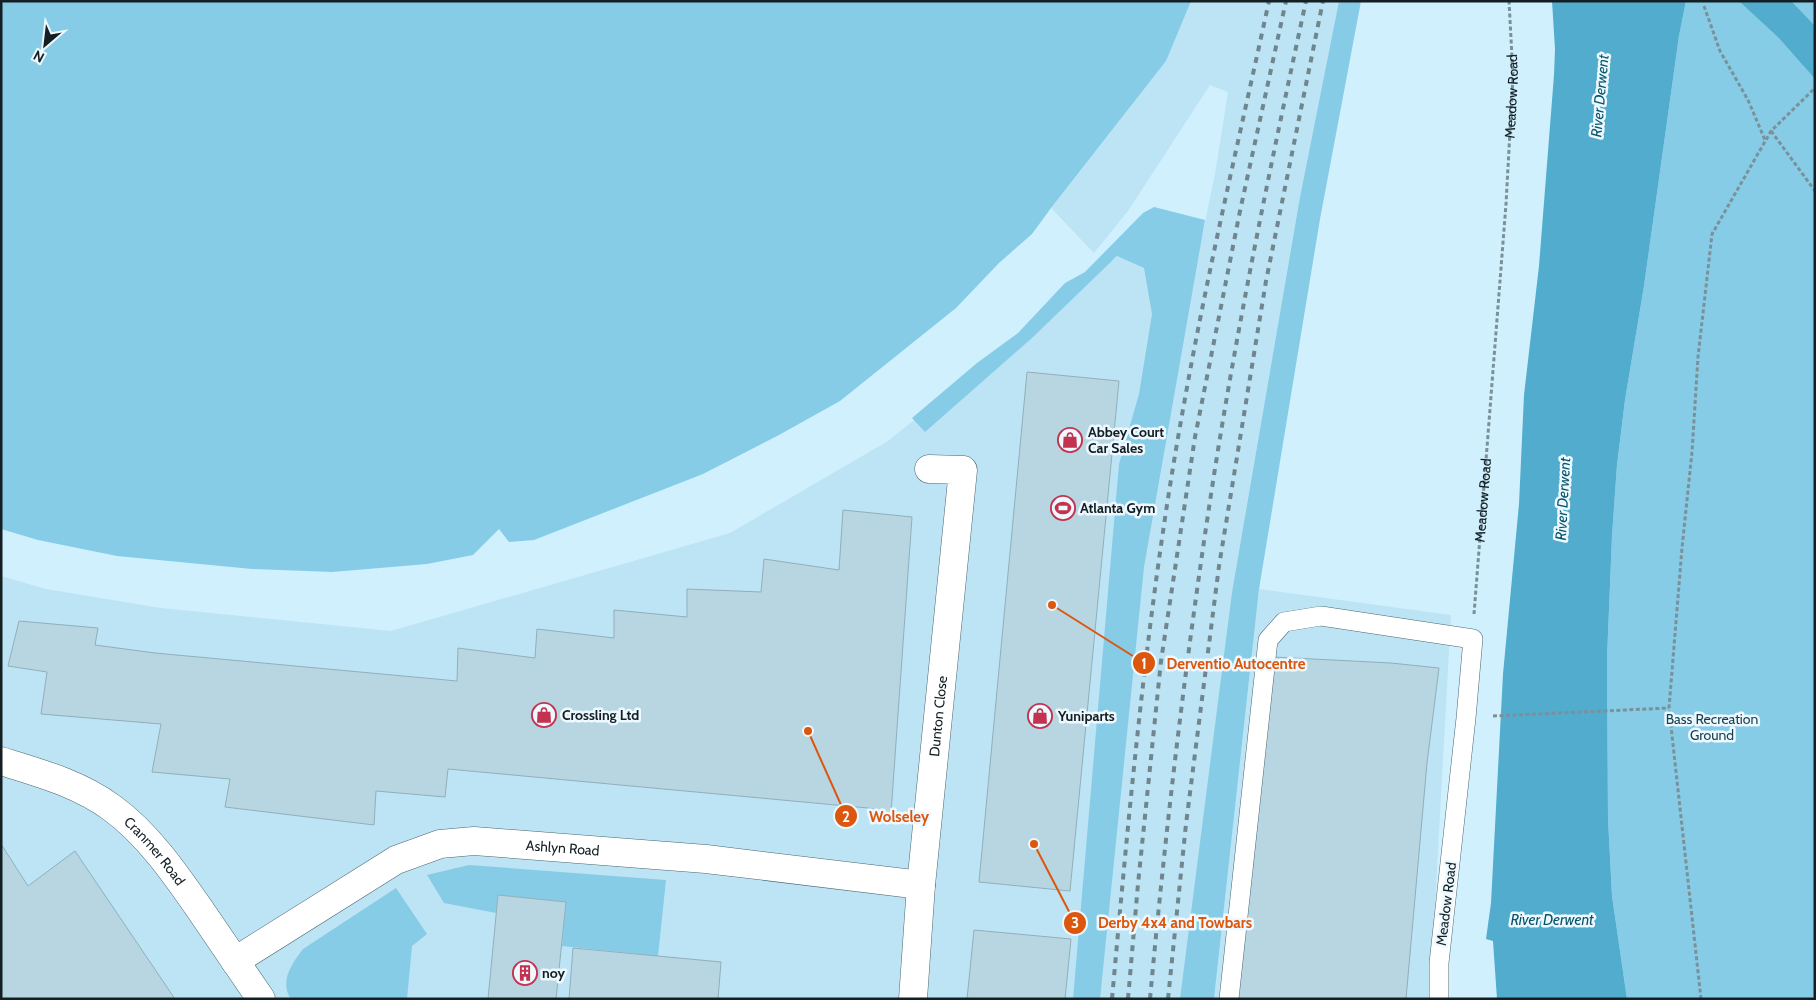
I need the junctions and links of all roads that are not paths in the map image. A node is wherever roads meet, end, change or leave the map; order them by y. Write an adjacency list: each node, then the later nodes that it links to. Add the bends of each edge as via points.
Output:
1 (929, 469): 3 (street, Dunton Close, via 964,470)
2 (1, 761): 4 (street, Cranmer Road, via 88,792 113,808 171,868)
3 (921, 885): 4 (street, Ashlyn Road, via 706,859 474,842 440,844 396,860); 6 (street, Dunton Close)
4 (235, 961): 5 (street, Cranmer Road)
5 (261, 999)
6 (914, 999)
7 (1229, 999): 8 (lane, Meadow Road, via 1268,640 1284,622 1321,616 1473,639 1439,963)
8 (1439, 999)

